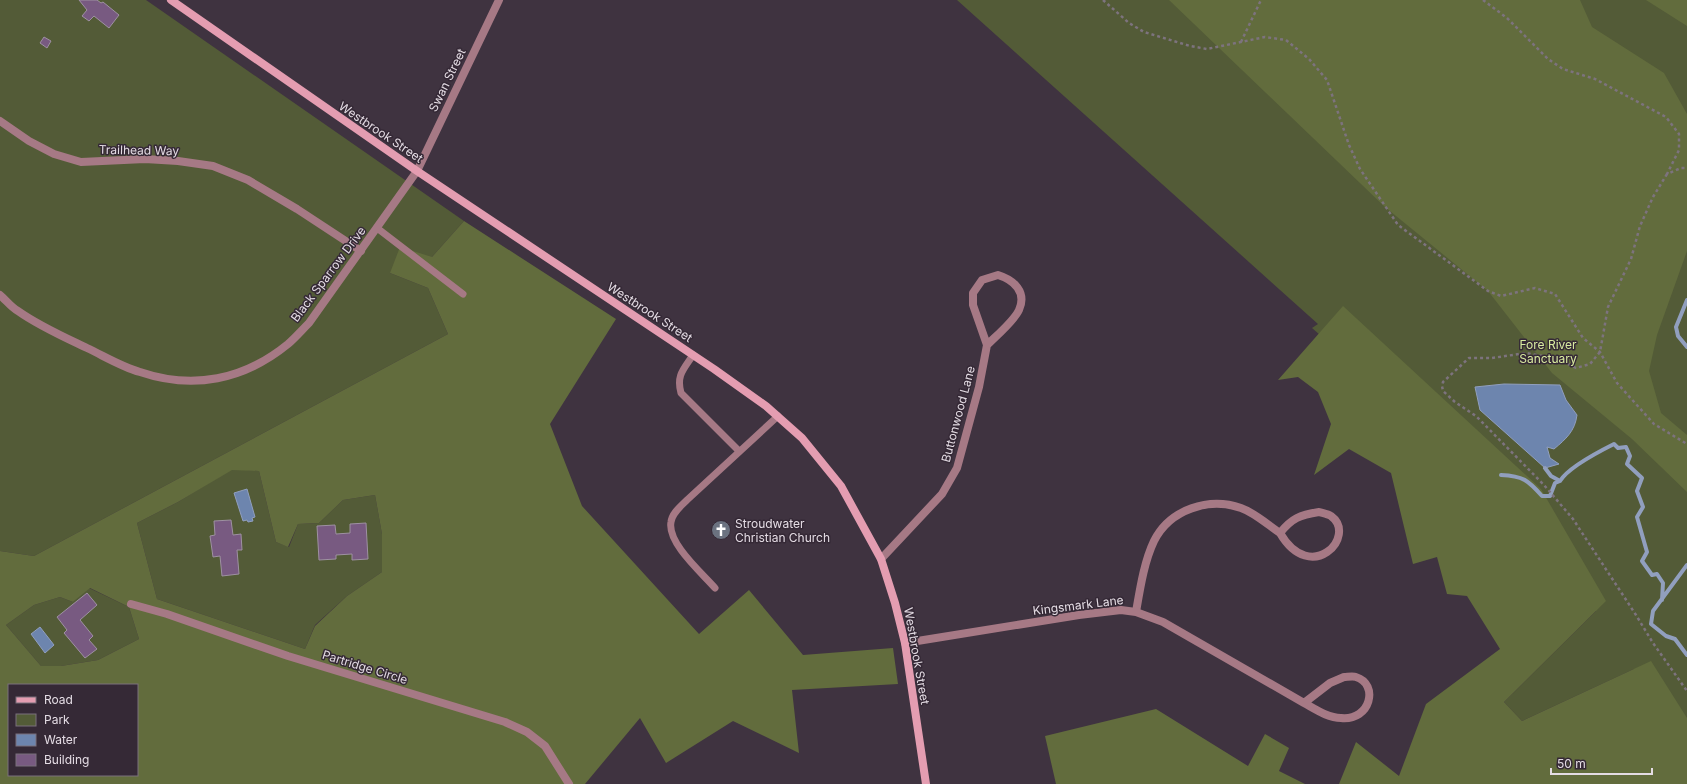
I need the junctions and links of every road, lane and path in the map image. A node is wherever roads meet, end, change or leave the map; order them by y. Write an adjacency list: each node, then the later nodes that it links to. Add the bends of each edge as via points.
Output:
1 (171, 0): 9 (main road, Westbrook Street)
2 (499, 0): 9 (street, Swan Street)
3 (1103, 0): 6 (path, via 1129,23 1144,32 1207,49)
4 (1261, 0): 6 (path)
5 (1483, 0): 10 (path, via 1507,18 1548,59 1563,69 1595,79 1666,117 1678,134 1679,150)
6 (1241, 42): 16 (path, via 1265,37 1286,40 1310,59 1328,80 1349,145 1360,169 1398,225 1488,291 1501,296 1534,288 1555,294 1583,338)
7 (0, 121): 12 (street, Trailhead Way, via 54,154 81,162 145,160 213,166 248,180)
8 (1687, 168): 10 (path)
9 (417, 171): 11 (street, Black Sparrow Drive); 17 (main road, Westbrook Street)
10 (1667, 174): 16 (path, via 1640,226 1631,258 1608,307)
11 (376, 228): 12 (street, Black Sparrow Drive); 14 (lane)
12 (361, 251): 13 (street, Black Sparrow Drive, via 309,323 288,344 263,362 217,379 166,379 139,372 42,326 16,310)
13 (0, 294)
14 (463, 294)
15 (987, 345): 15 (street, via 1019,310 1021,297 1018,286 1009,278 998,275 982,280 973,293 973,305); 22 (street, Buttonwood Lane, via 979,387 957,468 942,494)
16 (1600, 352): 19 (path, via 1617,383 1654,424); 27 (path, via 1590,364 1576,368 1558,359 1526,353 1492,358 1469,358 1443,382 1443,391 1476,416 1544,485 1573,519)
17 (693, 355): 18 (main road, Westbrook Street); 20 (lane, via 680,374 678,384 681,393)
18 (778, 416): 20 (lane); 22 (main road, Westbrook Street, via 802,438 841,486)
19 (1687, 444)
20 (739, 451): 23 (lane, via 675,512 670,523 674,542)
21 (1280, 532): 21 (street, via 1294,549 1304,555 1318,557 1332,549 1339,536 1338,524 1331,516 1319,512 1290,521); 25 (street, via 1242,508 1223,504 1194,506 1178,514 1155,540)
22 (881, 559): 26 (main road, Westbrook Street, via 896,603)
23 (715, 588)
24 (131, 604): 29 (street, Partridge Circle, via 295,658 505,722 527,732 545,746)
25 (1136, 612): 26 (street, Kingsmark Lane, via 1120,610 1079,615); 28 (street, Kingsmark Lane, via 1163,622)
26 (905, 643): 30 (main road, Westbrook Street)
27 (1687, 691)
28 (1304, 702): 28 (street, Kingsmark Lane, via 1335,717 1355,718 1367,708 1370,694 1366,684 1356,677 1344,677)
29 (569, 784)
30 (926, 784)

